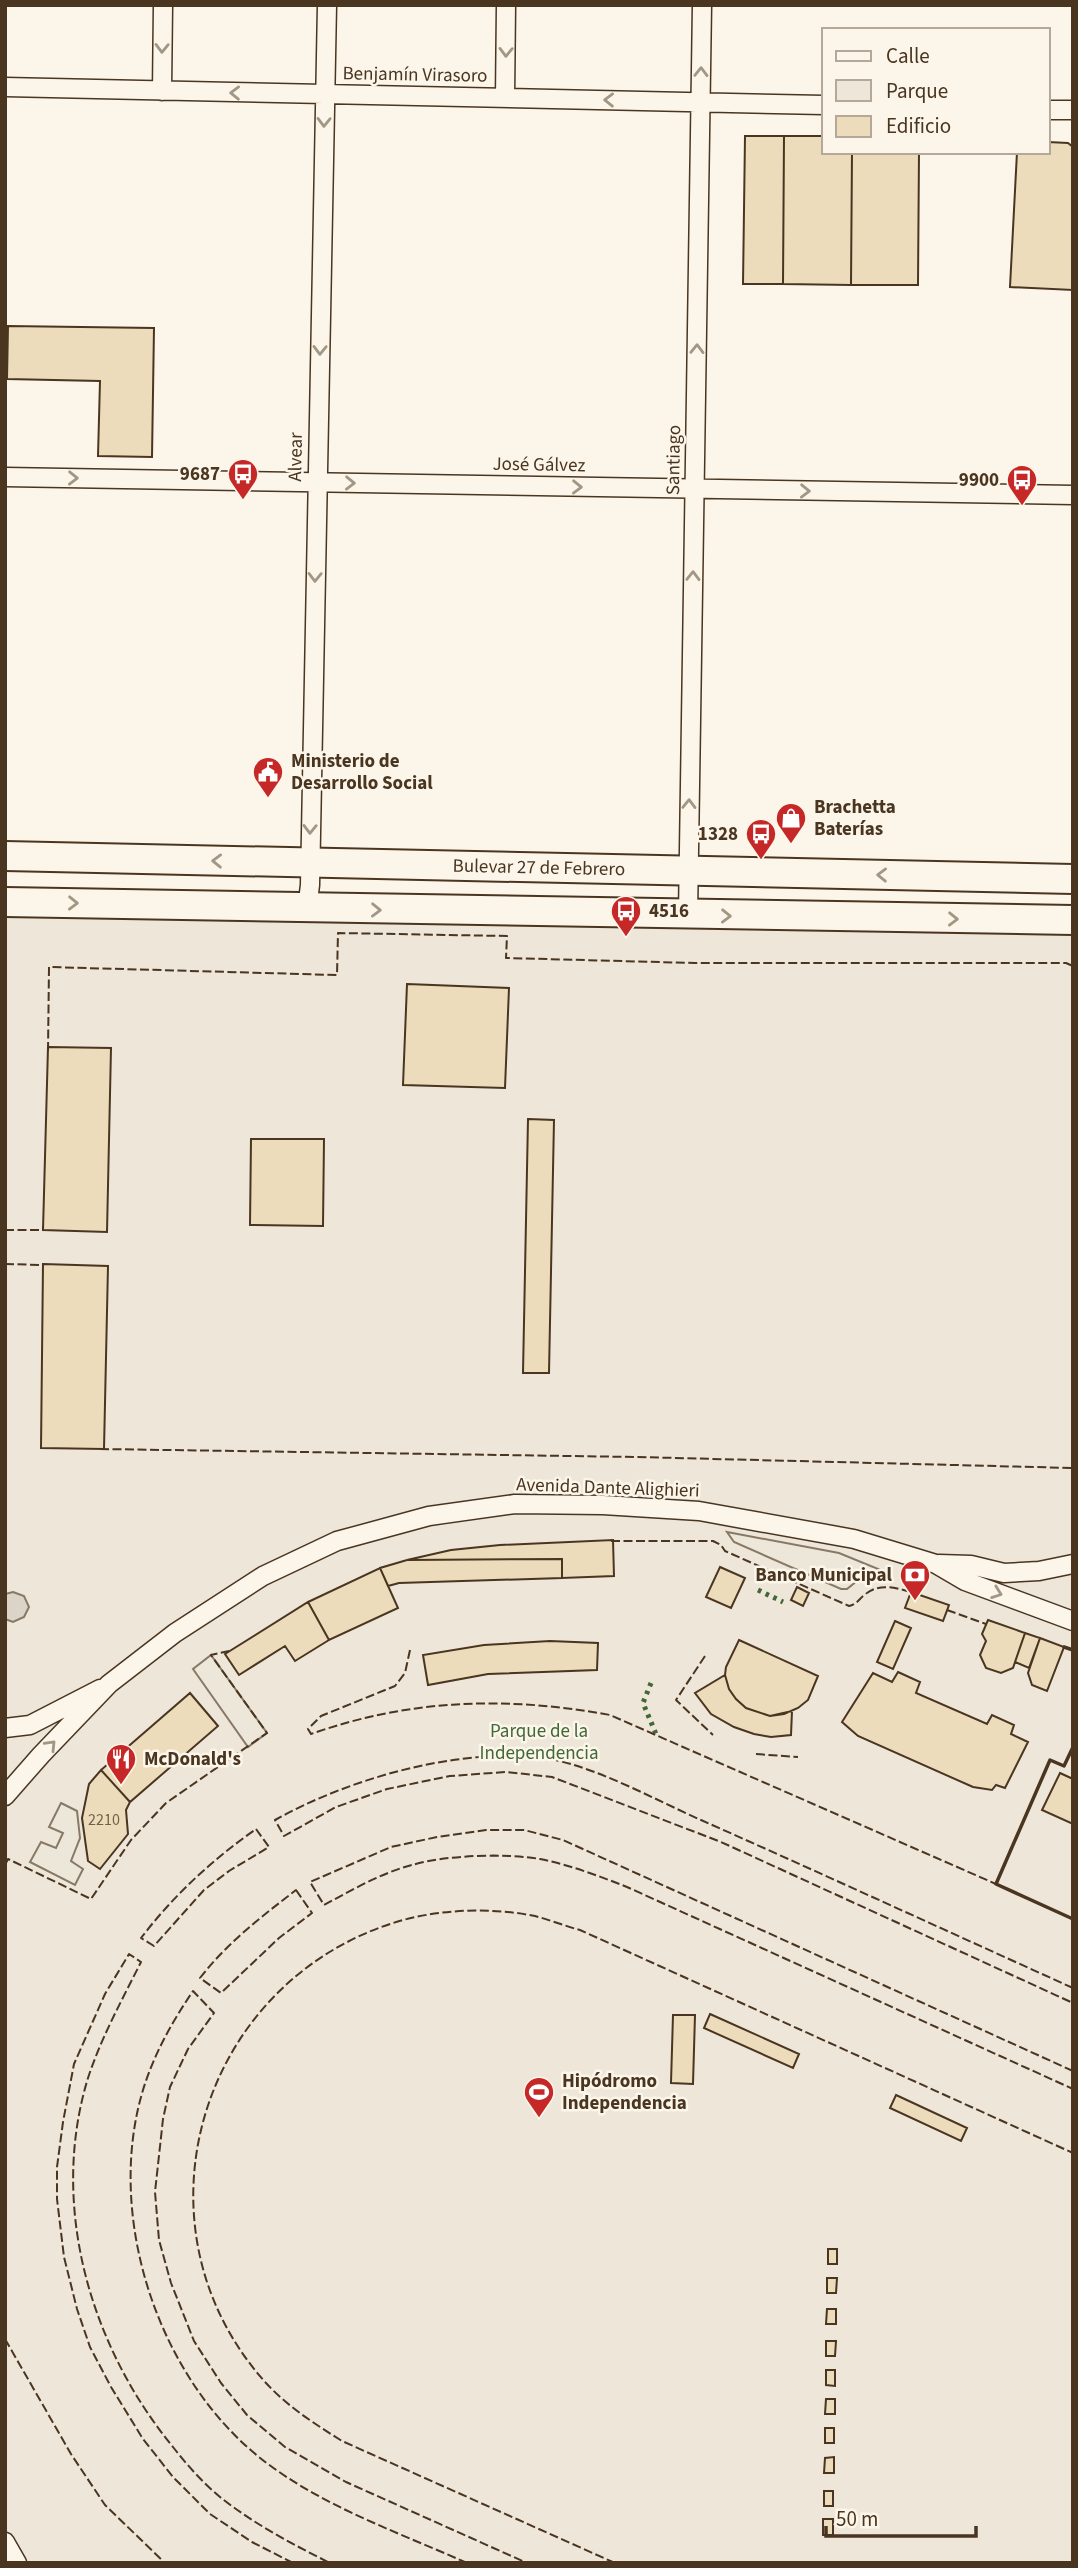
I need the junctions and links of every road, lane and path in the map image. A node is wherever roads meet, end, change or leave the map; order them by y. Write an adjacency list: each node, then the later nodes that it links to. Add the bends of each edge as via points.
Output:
1 (163, 5): 6 (street, one-way to 6)
2 (327, 5): 7 (street, Alvear)
3 (506, 5): 8 (street, one-way to 8)
4 (702, 5): 9 (street, Santiago, one-way to 4)
5 (5, 87): 6 (street, Benjamín Virasoro)
6 (162, 91): 7 (street, Benjamín Virasoro, one-way to 6)
7 (325, 94): 8 (street, Benjamín Virasoro); 14 (street, Alvear, one-way to 14)
8 (505, 98): 9 (street, Benjamín Virasoro, one-way to 8)
9 (701, 102): 10 (street, Benjamín Virasoro); 15 (street, Santiago, one-way to 9)
10 (822, 105)
11 (1050, 110): 12 (street)
12 (1073, 110)
13 (5, 477): 14 (street, José Gálvez, one-way to 14)
14 (317, 482): 15 (street, José Gálvez, one-way to 15); 18 (street, Alvear, one-way to 18)
15 (694, 489): 16 (street, José Gálvez, one-way to 16); 19 (street, Santiago, one-way to 15)
16 (1073, 495)
17 (5, 856): 18 (main road, Bulevar 27 de Febrero, one-way to 17)
18 (310, 863): 19 (main road, Bulevar 27 de Febrero); 22 (street, Alvear)
19 (688, 872): 20 (main road, Bulevar 27 de Febrero, one-way to 19); 23 (street, Santiago)
20 (1073, 879)
21 (5, 902): 22 (main road, one-way to 22)
22 (307, 909): 23 (main road, one-way to 23)
23 (688, 915): 24 (main road, one-way to 24)
24 (1073, 920)
25 (936, 1564): 26 (street, Avenida Dante Alighieri, via 971,1565 1004,1573 1039,1572); 27 (street, Avenida Dante Alighieri, one-way to 27, via 965,1581); 28 (street, Avenida Dante Alighieri, via 854,1539 699,1511 515,1504 429,1516 337,1541 263,1576 175,1633)
26 (1073, 1564)
27 (1073, 1621)
28 (109, 1684): 29 (street, Avenida Dante Alighieri, via 30,1725); 30 (street, Avenida Dante Alighieri, one-way to 28)
29 (5, 1728)
30 (5, 1796)
31 (5, 2542): 32 (street)
32 (17, 2563)

